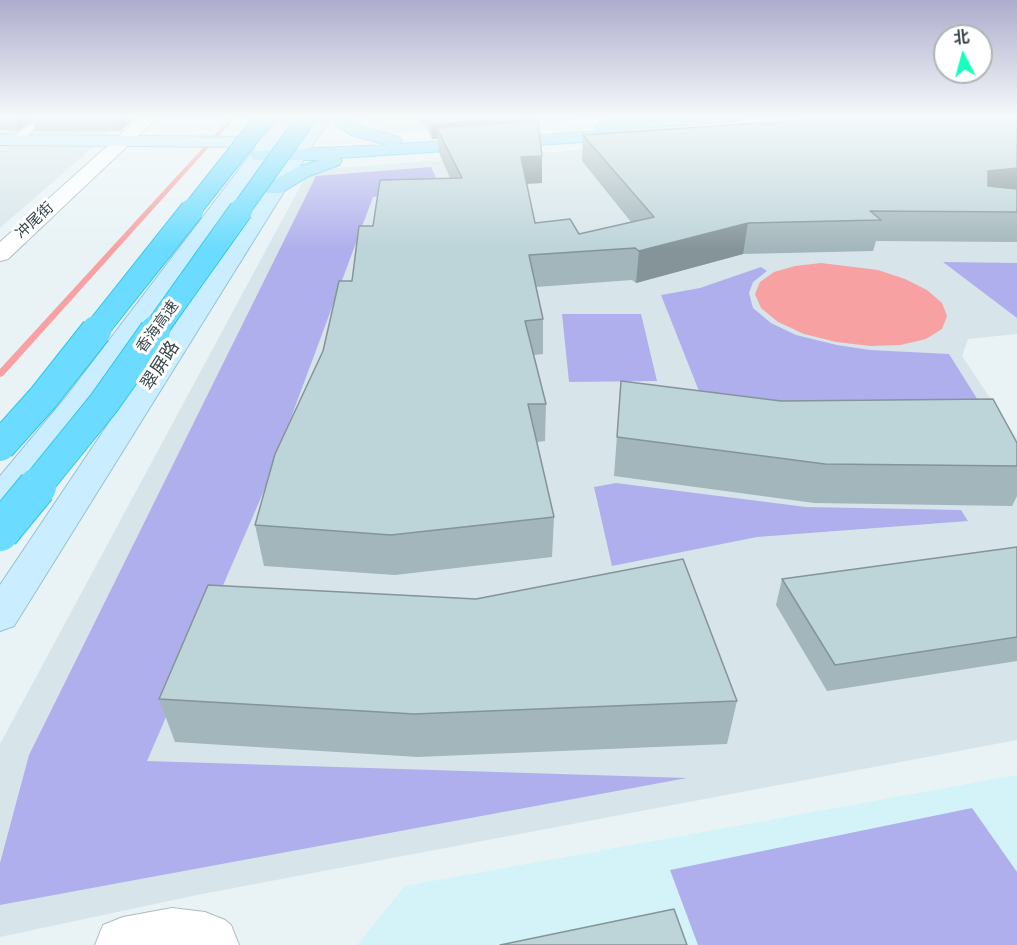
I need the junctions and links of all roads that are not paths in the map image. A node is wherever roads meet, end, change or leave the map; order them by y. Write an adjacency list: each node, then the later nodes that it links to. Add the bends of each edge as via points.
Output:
1 (102, 160): 8 (street, 冲尾街)
2 (231, 160): 9 (highway, bridge, via 43,398)
3 (256, 160): 10 (main road, via 76,404)
4 (277, 160): 11 (highway, 香海高速, bridge, via 104,403)
5 (295, 160): 7 (main road, 翠屏路)
6 (337, 160): 7 (main road, via 302,172)
7 (274, 189): 12 (main road, 翠屏路)
8 (0, 254)
9 (0, 446)
10 (0, 498)
11 (0, 532)
12 (0, 616)
13 (123, 945): 14 (street, via 172,936 206,940)
14 (211, 945)

